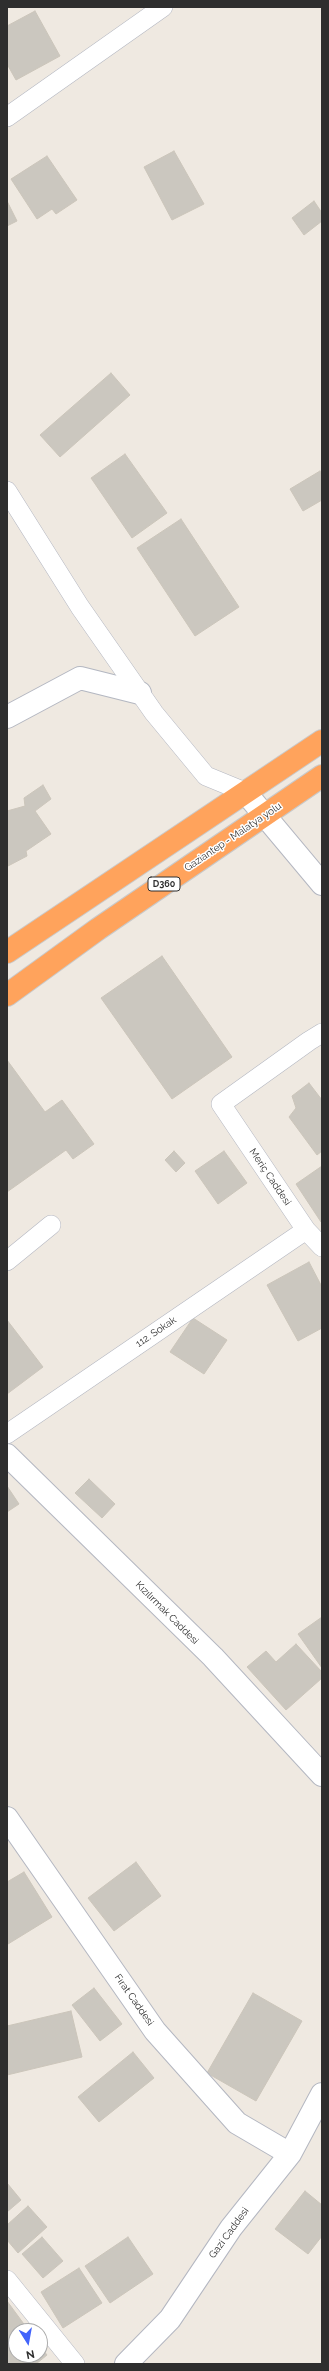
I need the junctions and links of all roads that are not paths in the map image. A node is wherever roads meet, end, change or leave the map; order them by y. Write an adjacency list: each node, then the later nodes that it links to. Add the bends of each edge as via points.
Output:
1 (163, 7): 2 (street)
2 (7, 117)
3 (7, 491): 4 (street, via 80,607)
4 (140, 693): 5 (street, via 80,678); 8 (street, via 206,776)
5 (7, 718)
6 (322, 740): 8 (highway)
7 (322, 776): 9 (highway, Gaziantep - Malatya yolu / D360)
8 (246, 792): 9 (street); 11 (highway)
9 (264, 816): 10 (street); 12 (highway, Gaziantep - Malatya yolu / D360, via 98,929)
10 (322, 884)
11 (7, 952)
12 (7, 995)
13 (322, 1033): 15 (street, Meriç Caddesi, via 221,1104)
14 (51, 1225): 16 (street)
15 (316, 1237): 17 (street, 112. Sokak)
16 (7, 1261)
17 (7, 1434)
18 (7, 1455): 19 (street, Kızılırmak Caddesi, via 213,1657)
19 (322, 1775)
20 (7, 1818): 22 (street, Fırat Caddesi, via 155,2031 236,2123)
21 (322, 2094): 22 (street, Gazi Caddesi)
22 (290, 2154): 25 (street, Gazi Caddesi, via 231,2228 170,2319)
23 (7, 2280): 24 (street)
24 (76, 2364)
25 (126, 2364)

